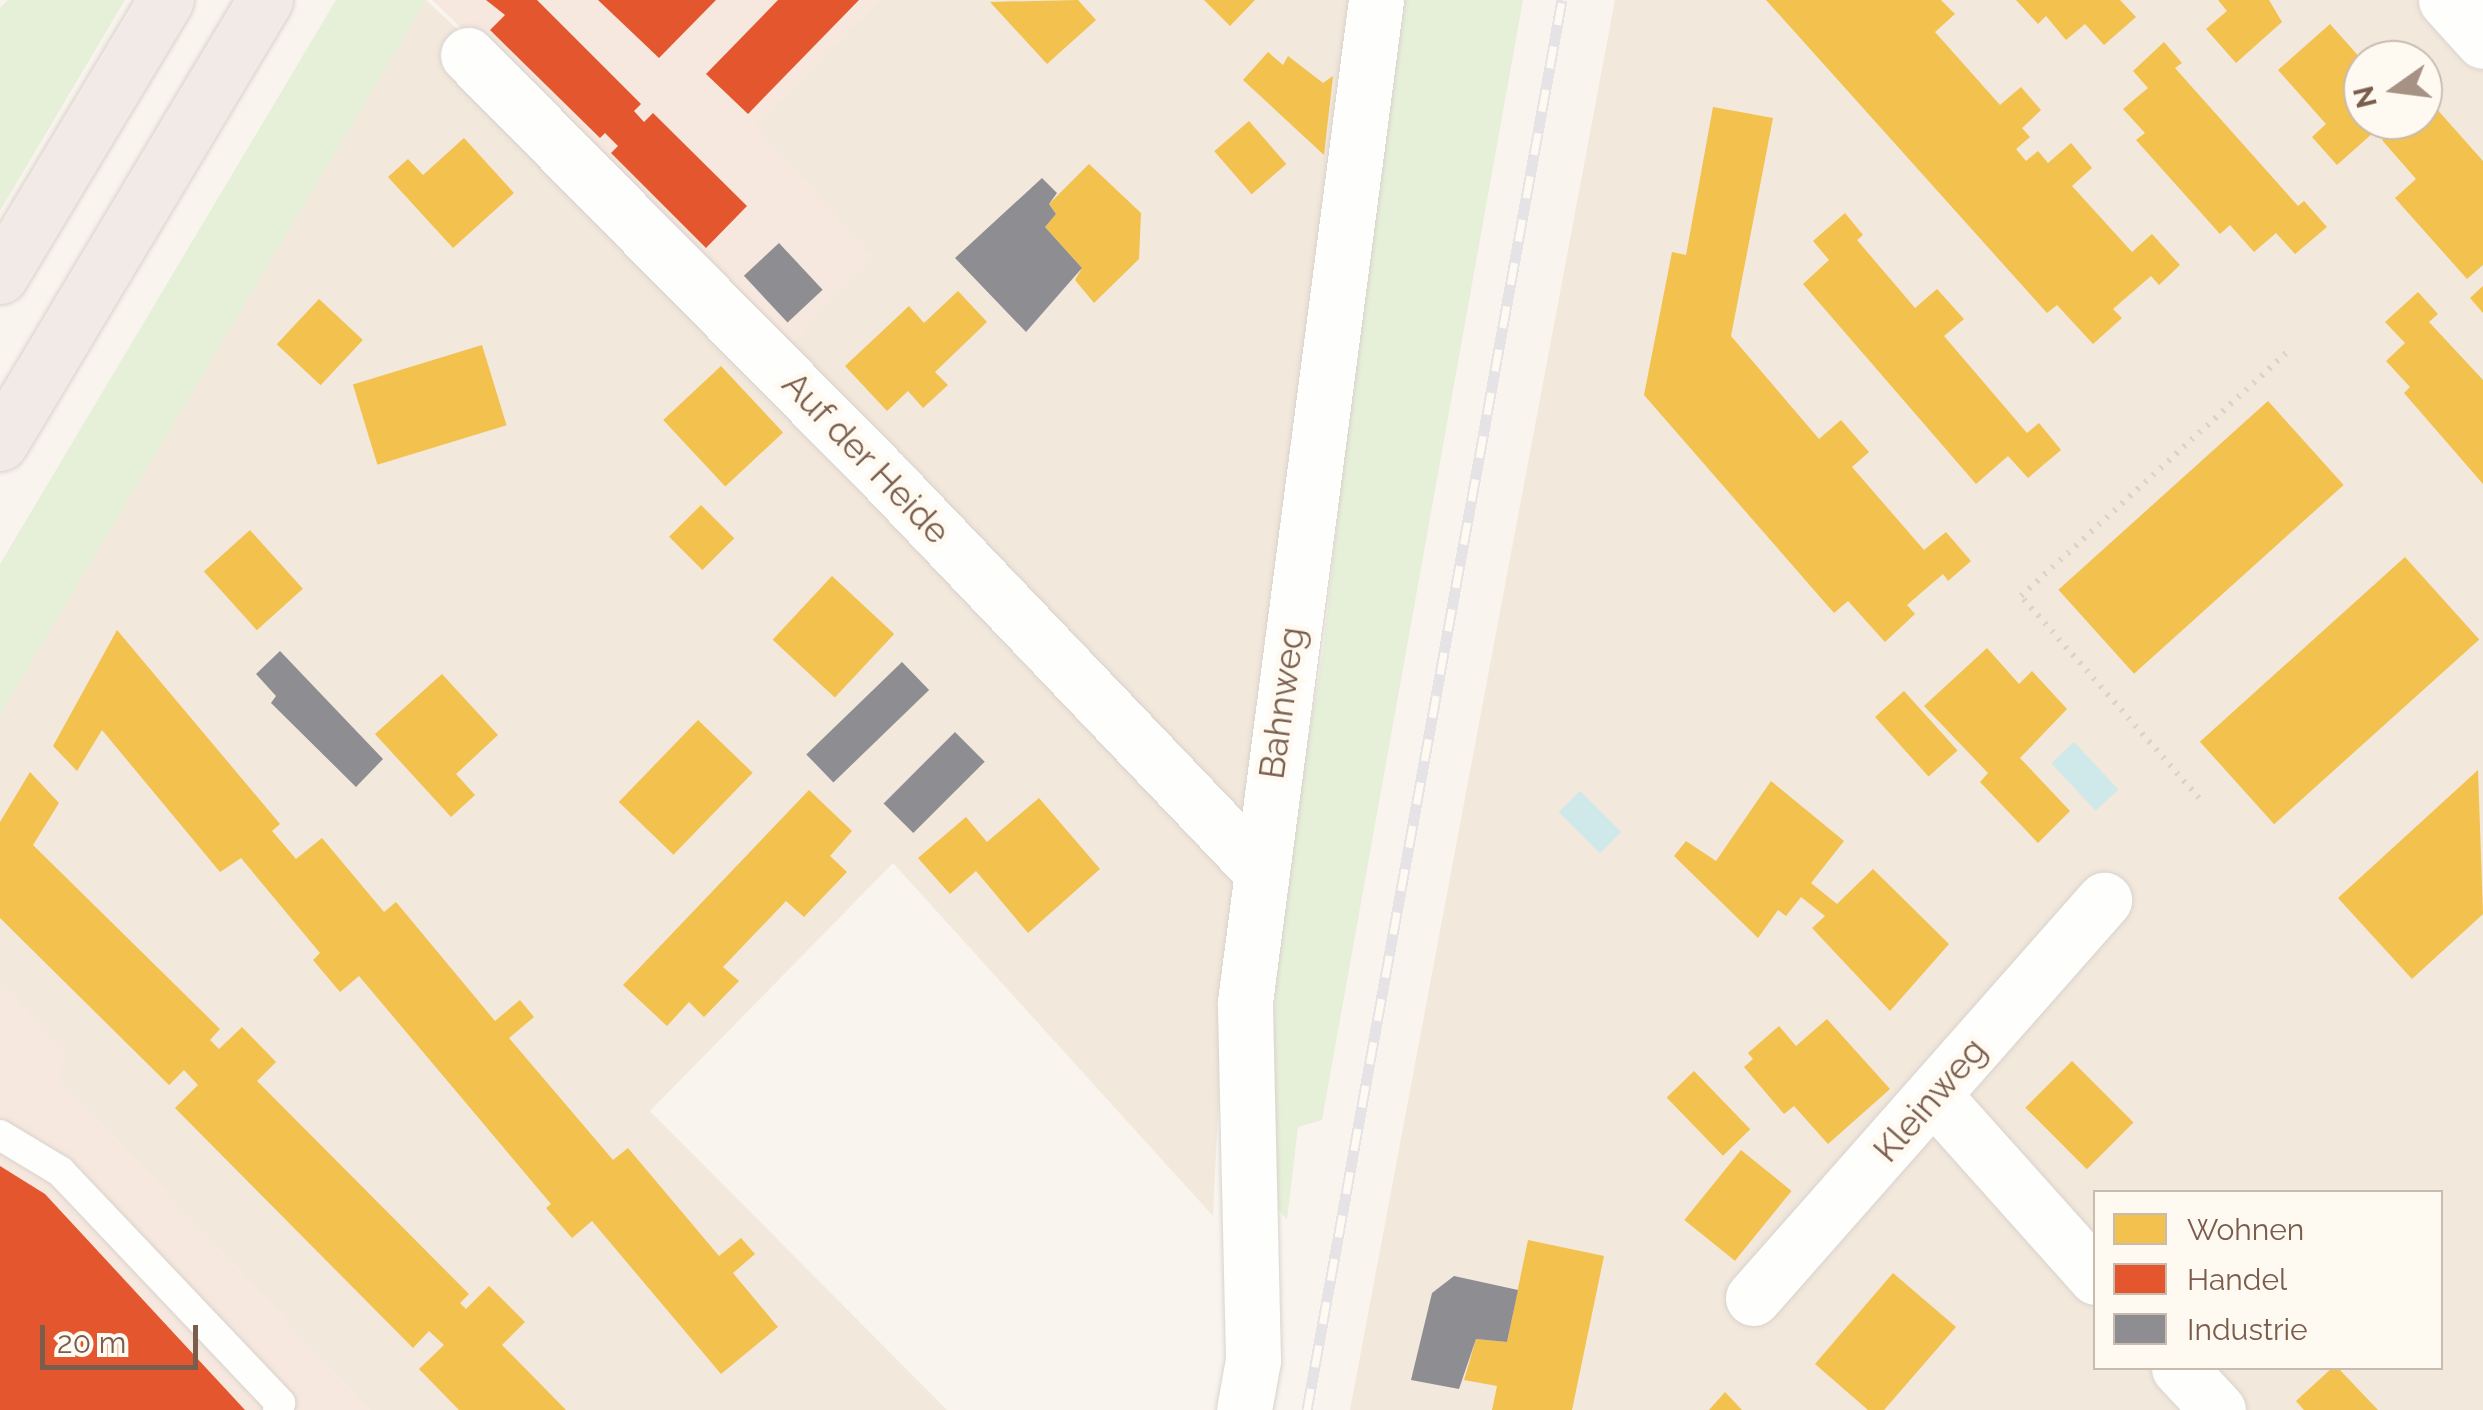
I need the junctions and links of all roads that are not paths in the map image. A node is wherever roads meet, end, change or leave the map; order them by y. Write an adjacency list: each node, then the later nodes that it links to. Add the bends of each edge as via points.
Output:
1 (166, 0): 7 (highway)
2 (265, 0): 8 (highway)
3 (1376, 0): 9 (street, Bahnweg)
4 (2446, 0): 5 (street)
5 (2483, 41)
6 (468, 55): 9 (street, Auf der Heide, via 885,476)
7 (0, 276)
8 (0, 443)
9 (1258, 868): 17 (street, Bahnweg, via 1246,1002 1253,1360)
10 (2104, 900): 11 (street, Kleinweg)
11 (1934, 1096): 13 (street); 14 (street, Kleinweg)
12 (0, 1134): 16 (lane, via 60,1171 280,1403)
13 (2093, 1273)
14 (1753, 1298)
15 (2181, 1370): 18 (street)
16 (278, 1410)
17 (1244, 1410)
18 (2218, 1410)

